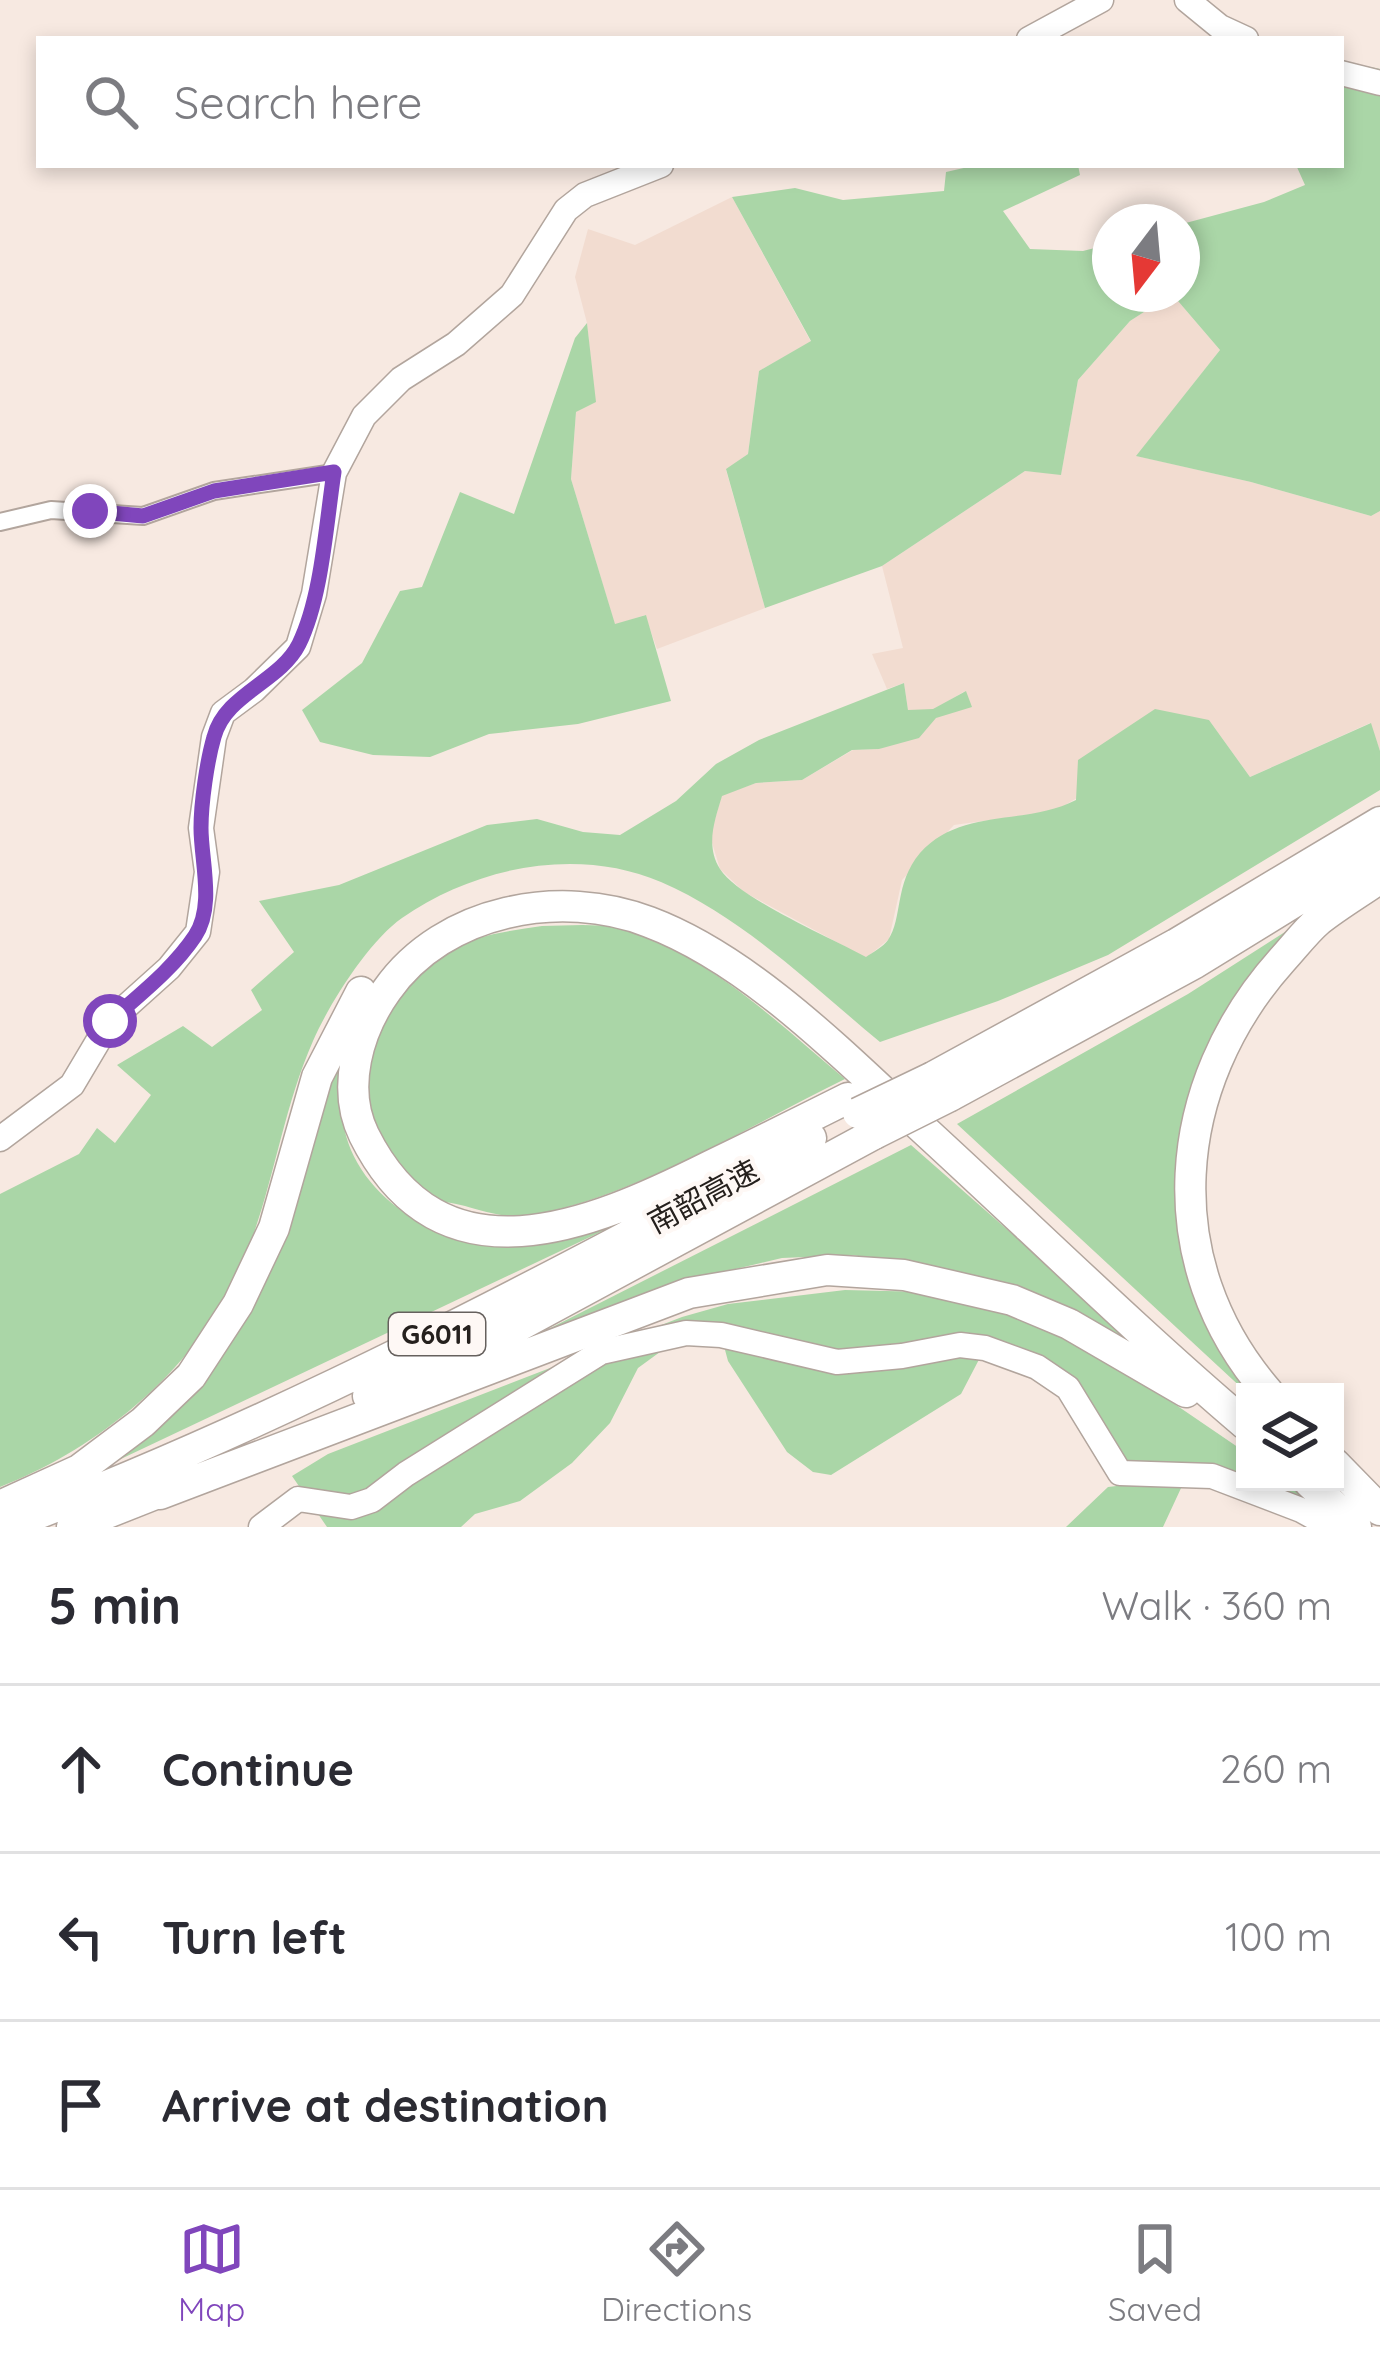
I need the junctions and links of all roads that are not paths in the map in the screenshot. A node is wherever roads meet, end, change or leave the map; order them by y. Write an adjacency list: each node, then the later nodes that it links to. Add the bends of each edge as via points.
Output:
1 (1101, 0): 3 (street)
2 (1187, 0): 4 (street)
3 (1035, 36)
4 (1240, 36)
5 (1344, 74): 6 (street)
6 (1380, 83)
7 (653, 168): 8 (street, via 566,210 512,295 364,416)
8 (334, 472): 9 (street, via 214,491 143,516 51,511); 15 (street, via 298,647 224,712 214,736 198,932 110,1021 72,1085)
9 (0, 521)
10 (1380, 822): 13 (highway, 南韶高速 / G6011)
11 (1380, 849): 13 (highway, 南韶高速 / G6011, via 1195,963)
12 (1380, 878): 16 (highway, via 1317,922 1258,986 1209,1077 1193,1136 1189,1214 1201,1277 1223,1332)
13 (934, 1078): 14 (highway, 南韶高速 / G6011, bridge); 14 (highway)
14 (860, 1115): 18 (highway, via 576,1223 521,1233 474,1230 431,1215 386,1176 361,1129 356,1055 368,1016 393,981 426,949 477,921 528,907 590,907 650,922 756,983 830,1043); 22 (highway, 南韶高速 / G6011, via 513,1329); 25 (highway, 南韶高速 / G6011, via 503,1304)
15 (0, 1139)
16 (1261, 1383)
17 (1236, 1394): 23 (highway, via 880,1068 741,953 640,900 575,890 508,896 448,913 400,946 359,994 317,1077 274,1228 191,1376 79,1469)
18 (1236, 1418)
19 (1236, 1421): 22 (highway, via 1070,1324 1012,1300 904,1275 827,1270 688,1293)
20 (1344, 1481): 24 (highway)
21 (1327, 1491): 24 (highway)
22 (160, 1494): 26 (highway, 南韶高速 / G6011)
23 (0, 1506)
24 (1368, 1512)
25 (3, 1527)
26 (72, 1527)
27 (261, 1527): 28 (street, via 298,1499 351,1507 372,1500 601,1352 686,1333 837,1362 985,1348 1068,1388 1120,1473 1212,1476)
28 (1331, 1527)

